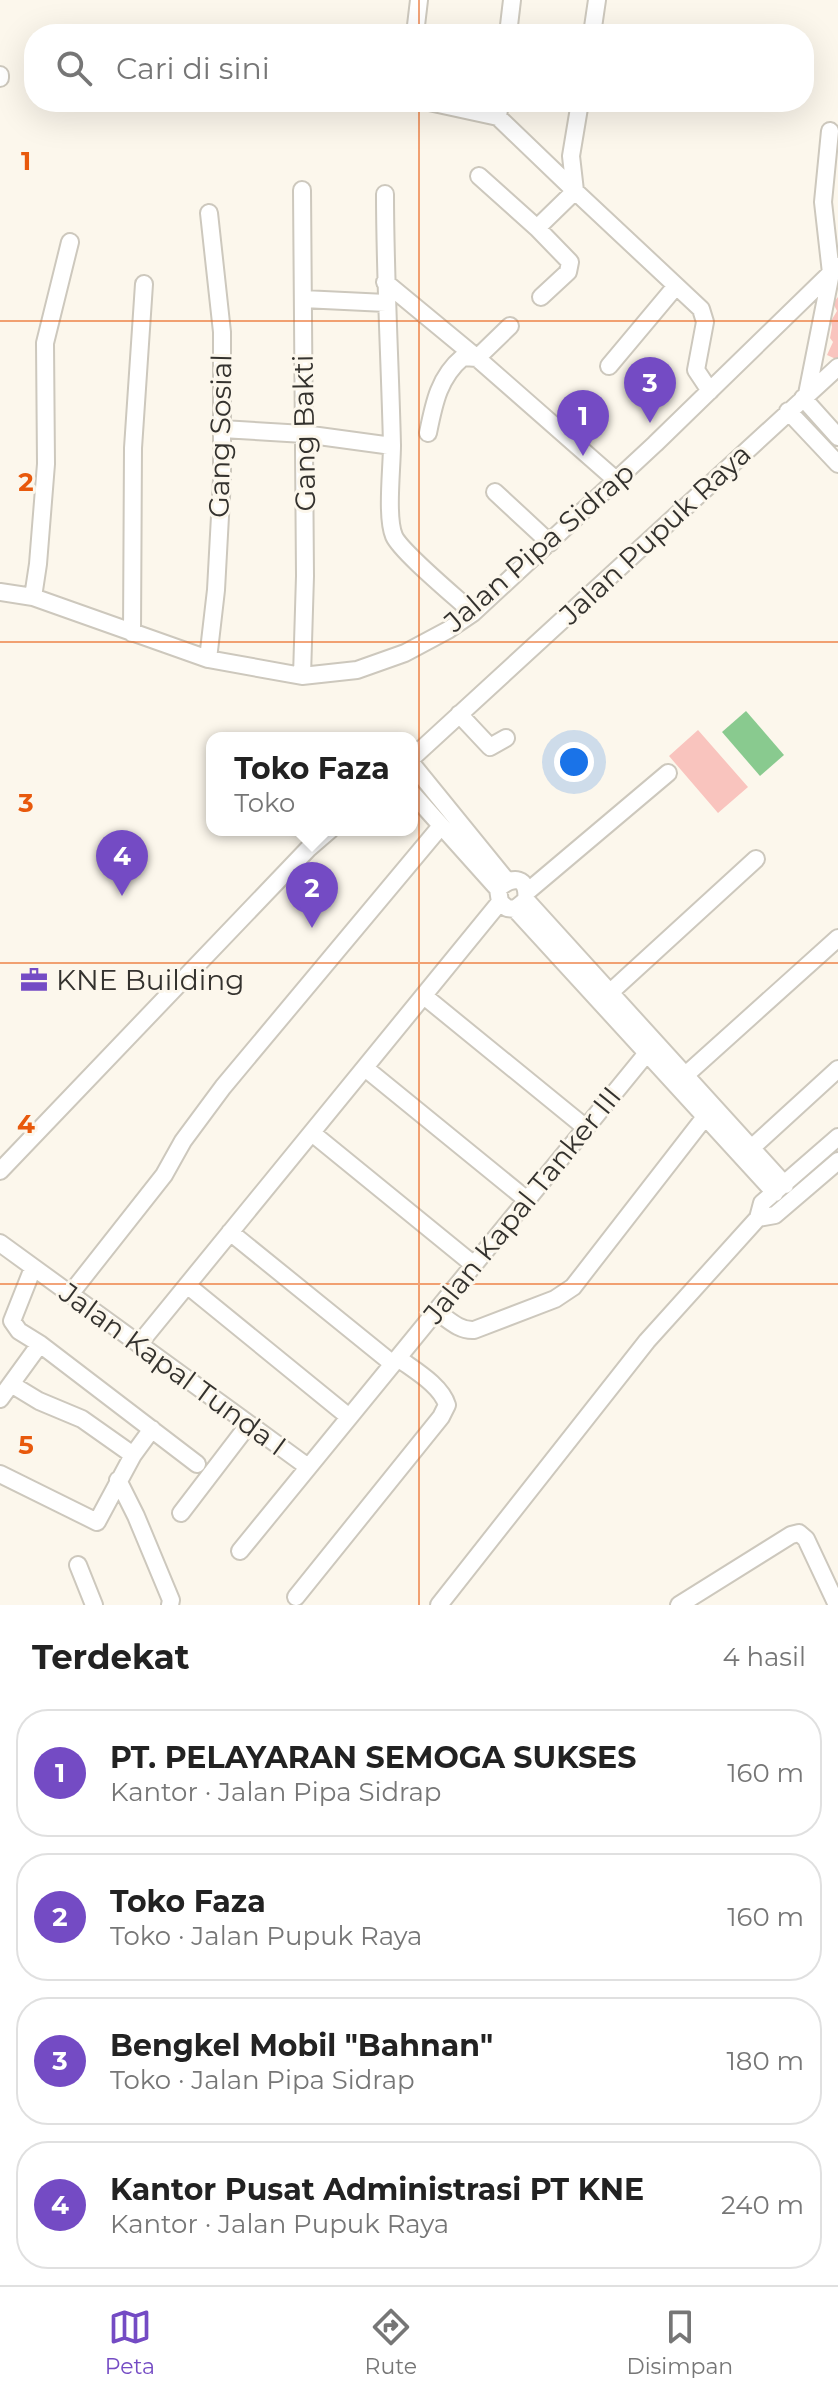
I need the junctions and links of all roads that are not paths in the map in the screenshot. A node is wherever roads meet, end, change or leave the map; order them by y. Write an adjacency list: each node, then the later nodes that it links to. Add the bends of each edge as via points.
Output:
1 (419, 0): 4 (street)
2 (512, 0): 5 (street)
3 (597, 0): 6 (street)
4 (416, 24)
5 (509, 24)
6 (593, 24)
7 (501, 112): 12 (street)
8 (578, 112): 12 (street, via 571,156)
9 (830, 131): 17 (street, via 823,202)
10 (479, 176): 15 (street)
11 (302, 190): 22 (street, Gang Bakti)
12 (575, 191): 15 (street); 20 (street)
13 (385, 194): 18 (street)
14 (209, 213): 31 (street, Gang Sosial, via 222,332)
15 (537, 228): 21 (street, via 570,262 568,272)
16 (70, 242): 41 (street, via 45,343 46,464)
17 (834, 270): 28 (street, Jalan Pipa Sidrap); 29 (street)
18 (385, 282): 23 (street); 25 (street)
19 (144, 284): 43 (street, via 133,448)
20 (676, 286): 26 (street); 28 (street, via 704,315 696,370)
21 (541, 297)
22 (303, 299): 23 (street); 33 (street, Gang Bakti)
23 (386, 303): 35 (street)
24 (510, 326): 25 (street)
25 (477, 358): 32 (street, via 463,357 452,366 435,397); 37 (street)
26 (609, 366)
27 (838, 367): 29 (street, Jalan Pupuk Raya)
28 (710, 391): 37 (street, Jalan Pipa Sidrap)
29 (805, 396): 30 (street, Jalan Pupuk Raya); 34 (street)
30 (788, 411): 36 (street); 46 (street, Jalan Pupuk Raya)
31 (222, 429): 33 (street); 44 (street, Gang Sosial, via 218,561)
32 (428, 433)
33 (304, 434): 35 (street); 45 (street, Gang Bakti)
34 (838, 437)
35 (392, 446): 42 (street, via 395,539)
36 (838, 464)
37 (616, 480): 39 (street, Jalan Pipa Sidrap)
38 (495, 492): 39 (street)
39 (550, 543): 42 (street, Jalan Pipa Sidrap)
40 (0, 592): 41 (street, Jalan Pipa Sidrap)
41 (33, 597): 43 (street, Jalan Pipa Sidrap)
42 (473, 613): 45 (street, Jalan Pipa Sidrap, via 405,653 357,670)
43 (132, 633): 44 (street, Jalan Pipa Sidrap)
44 (208, 659): 45 (street, Jalan Pipa Sidrap)
45 (302, 676)
46 (459, 714): 47 (street, via 490,747); 48 (street, Jalan Pupuk Raya)
47 (506, 738)
48 (418, 752)
49 (418, 772): 55 (street)
50 (668, 773): 55 (street)
51 (418, 800): 52 (street)
52 (441, 826): 55 (street); 78 (street, via 223,1087 164,1175)
53 (323, 836): 69 (street)
54 (756, 859): 58 (street)
55 (512, 896): 57 (street); 58 (street)
56 (838, 938): 62 (street)
57 (424, 996): 60 (street); 64 (street)
58 (605, 998): 59 (street); 62 (street)
59 (647, 1053): 62 (street); 64 (street, Jalan Kapal Tanker III)
60 (365, 1068): 65 (street); 71 (street)
61 (838, 1069): 67 (street)
62 (680, 1080): 63 (street); 67 (street)
63 (705, 1117): 67 (street); 79 (street, via 573,1287 474,1330 458,1327)
64 (586, 1128): 71 (street, Jalan Kapal Tanker III)
65 (312, 1133): 73 (street); 75 (street)
66 (838, 1137): 70 (street)
67 (746, 1152): 70 (street)
68 (838, 1161): 72 (street, via 775,1215)
69 (0, 1171)
70 (780, 1189): 72 (street, via 762,1203)
71 (527, 1200): 75 (street, Jalan Kapal Tanker III)
72 (758, 1218): 100 (street, via 647,1341)
73 (230, 1232): 77 (street); 82 (street)
74 (0, 1243): 76 (street, Jalan Kapal Tunda I)
75 (474, 1265): 79 (street, Jalan Kapal Tanker III)
76 (35, 1270): 78 (street, Jalan Kapal Tunda I); 80 (street, via 12,1321)
77 (187, 1285): 81 (street); 85 (street)
78 (71, 1293): 81 (street, Jalan Kapal Tunda I)
79 (436, 1311): 82 (street, Jalan Kapal Tanker III)
80 (40, 1344): 83 (street); 87 (street)
81 (139, 1344): 86 (street, Jalan Kapal Tunda I)
82 (395, 1361): 85 (street, Jalan Kapal Tanker III); 97 (street, via 437,1388 447,1405)
83 (11, 1384): 84 (street); 88 (street, via 82,1419)
84 (0, 1399)
85 (349, 1417): 90 (street, Jalan Kapal Tanker III)
86 (249, 1424): 90 (street, Jalan Kapal Tunda I); 93 (street)
87 (152, 1429): 88 (street); 89 (street)
88 (133, 1455): 92 (street)
89 (197, 1464)
90 (308, 1467): 94 (street, Jalan Kapal Tanker III)
91 (0, 1474): 92 (street, via 97,1522)
92 (118, 1480): 99 (street)
93 (181, 1513)
94 (240, 1551)
95 (78, 1565): 98 (street)
96 (833, 1583): 101 (street, via 799,1533); 102 (street)
97 (296, 1597)
98 (94, 1605)
99 (170, 1605)
100 (439, 1605)
101 (679, 1605)
102 (837, 1605)

